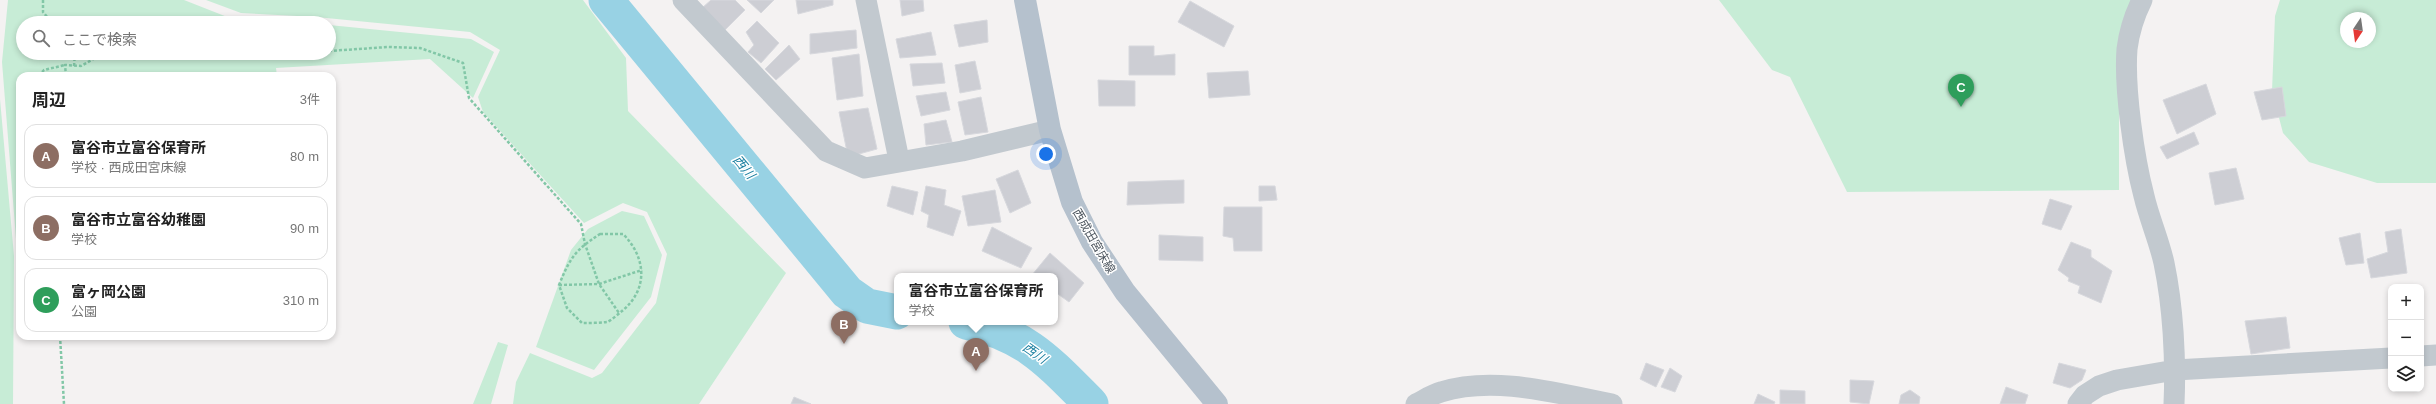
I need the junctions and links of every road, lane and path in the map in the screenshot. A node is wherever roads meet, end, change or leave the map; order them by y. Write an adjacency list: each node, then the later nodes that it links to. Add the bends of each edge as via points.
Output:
1 (43, 0): 6 (path, via 43,12)
2 (683, 0): 15 (street, via 826,151 865,168)
3 (866, 0): 15 (street)
4 (1025, 0): 14 (main road, 西成田宮床線)
5 (2142, 0): 25 (street, via 2136,11 2127,48 2129,90 2143,195 2164,262)
6 (46, 16)
7 (336, 51): 16 (path, via 420,48 463,63 469,98 581,224)
8 (74, 60): 11 (path)
9 (92, 60): 11 (path, via 81,66)
10 (66, 65): 11 (path); 12 (path); 13 (path)
11 (74, 66)
12 (42, 72)
13 (66, 72)
14 (1050, 130): 15 (street, via 962,151); 27 (main road, 西成田宮床線, via 1072,202 1092,242 1125,292)
15 (899, 160)
16 (585, 244): 17 (path, via 600,234 623,234 635,246); 18 (path, via 570,258); 19 (path)
17 (642, 270): 19 (path); 20 (path, via 639,288)
18 (559, 284): 19 (path); 20 (path, via 566,308 582,323 608,322)
19 (599, 284): 20 (path)
20 (619, 313)
21 (60, 340): 26 (path)
22 (2436, 355): 23 (street)
23 (2424, 356)
24 (2388, 358): 25 (street)
25 (2175, 370): 30 (street, via 2117,380 2099,386); 31 (street)
26 (64, 404)
27 (1218, 404)
28 (1416, 404): 29 (street, via 1441,392 1482,386 1521,386)
29 (1612, 404)
30 (2078, 404)
31 (2174, 404)

